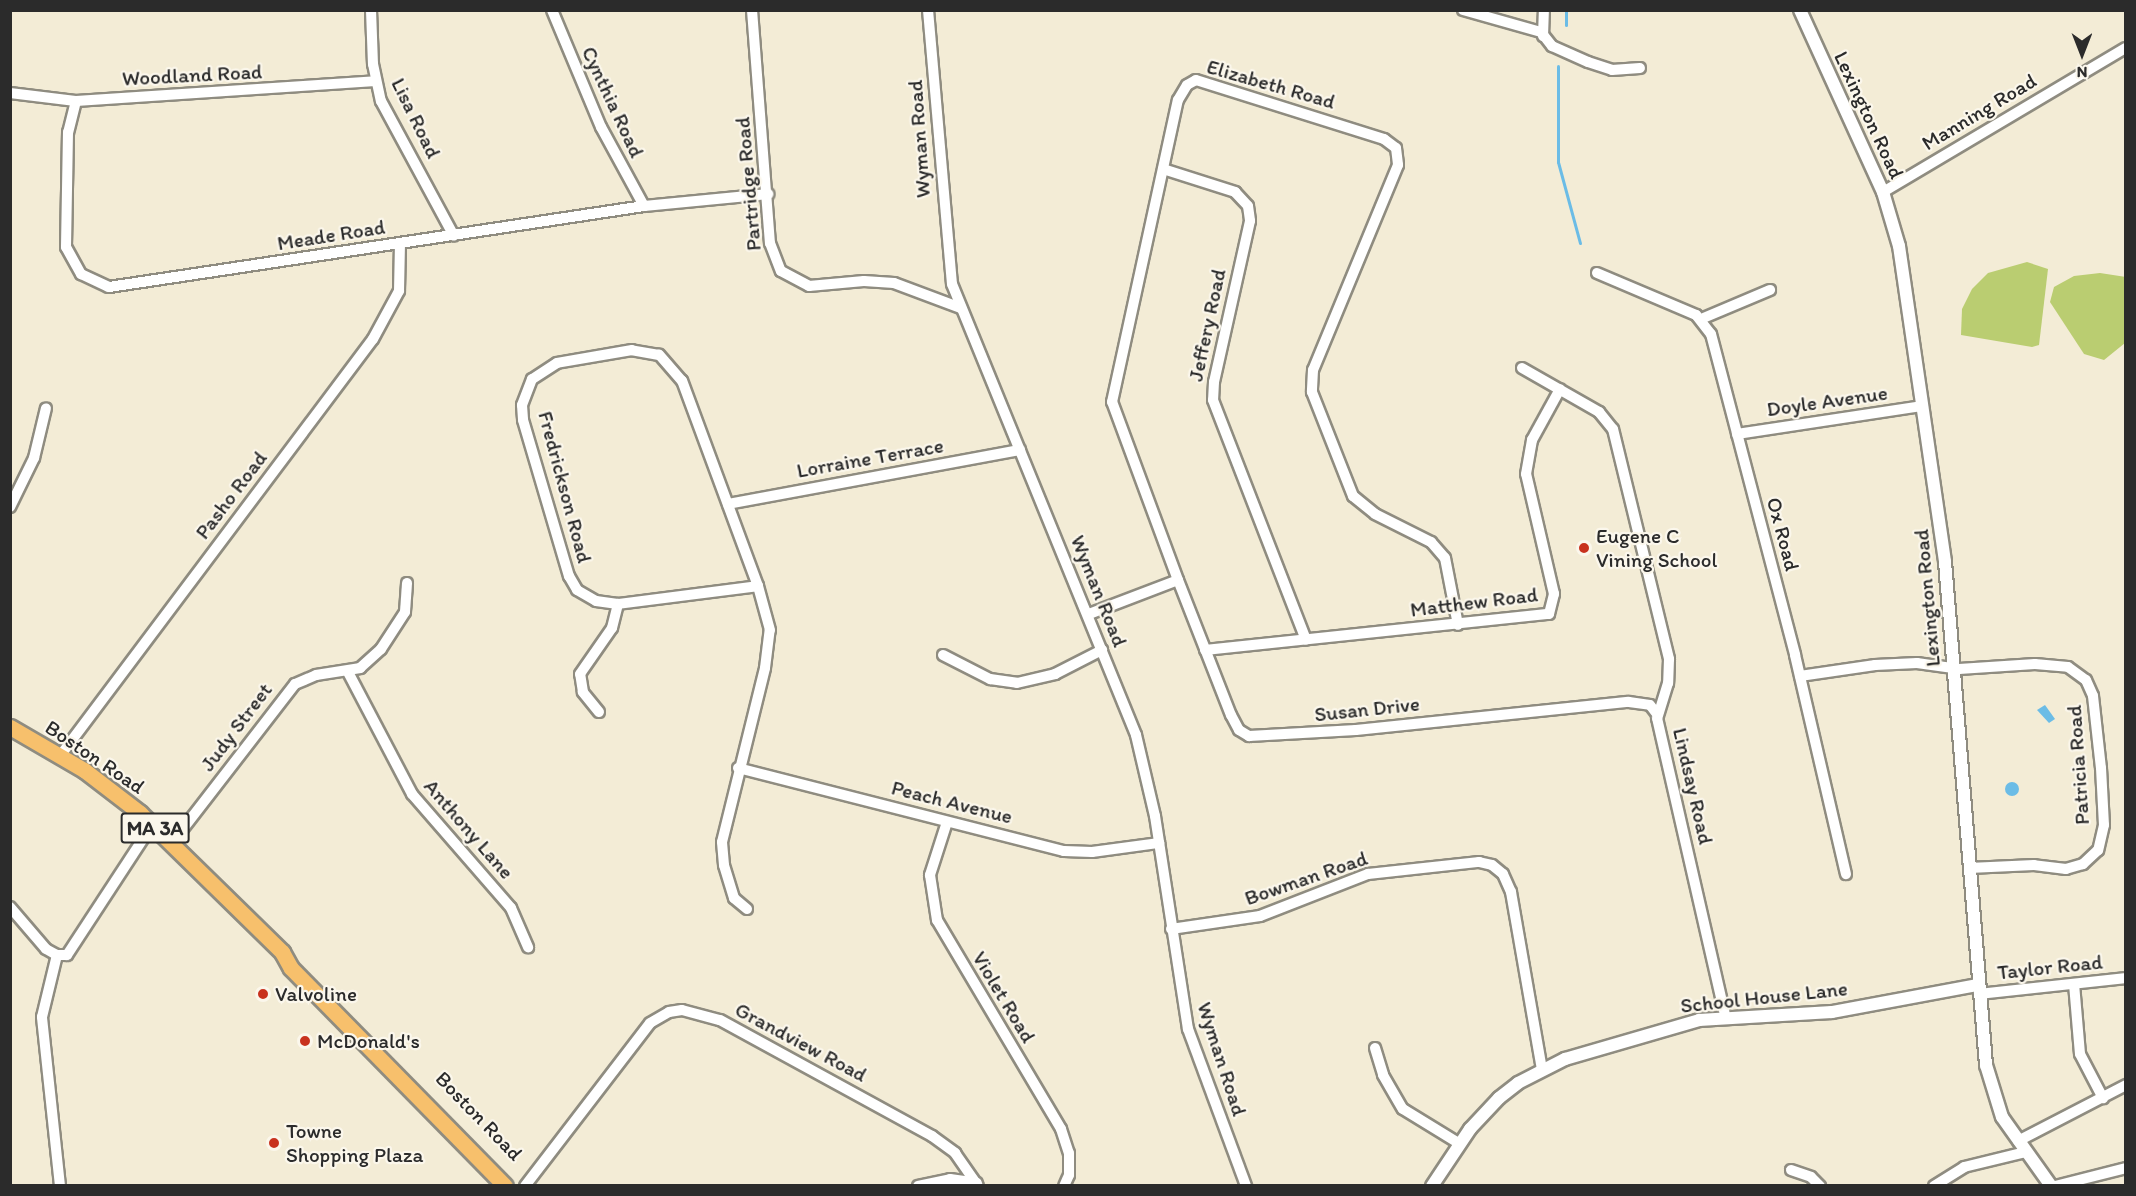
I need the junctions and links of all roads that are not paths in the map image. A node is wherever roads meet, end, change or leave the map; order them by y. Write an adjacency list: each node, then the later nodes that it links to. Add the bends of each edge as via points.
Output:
1 (371, 10): 11 (street, Lisa Road)
2 (552, 10): 17 (street, Cynthia Road, via 601,127)
3 (752, 10): 16 (street, Partridge Road)
4 (928, 10): 22 (street, Wyman Road, via 949,260)
5 (1463, 10): 8 (street)
6 (1545, 10): 8 (street)
7 (1800, 10): 15 (street, Lexington Road)
8 (1543, 36): 10 (street, via 1552,46 1612,70)
9 (2126, 48): 15 (street, Manning Road)
10 (1640, 68)
11 (375, 81): 13 (street, Woodland Road); 18 (street, Lisa Road, via 381,101)
12 (10, 93): 13 (street, Woodland Road)
13 (76, 101): 19 (street, Meade Road, via 68,138 66,248 81,274 101,286 123,287)
14 (1163, 169): 32 (street, Elizabeth Road, via 1112,402); 37 (street, Elizabeth Road, via 1178,100 1187,85 1196,80 1384,139 1396,148 1398,165 1313,370 1312,392 1353,496 1375,514 1431,542 1445,558); 38 (street, Jeffery Road, via 1235,192 1248,206 1250,221 1213,400)
15 (1883, 192): 26 (street, Lexington Road, via 1899,246)
16 (768, 194): 17 (street, Meade Road); 22 (street, Partridge Road, via 772,254 781,270 796,282 816,286 883,282)
17 (644, 206): 18 (street, Meade Road)
18 (454, 236): 19 (street, Meade Road)
19 (400, 244): 48 (street, Pasho Road, via 399,291 372,339)
20 (1597, 273): 23 (street)
21 (1770, 290): 23 (street)
22 (961, 308): 29 (street, Wyman Road)
23 (1701, 319): 28 (street, Ox Road, via 1712,334)
24 (1521, 368): 25 (street, Lindsay Road)
25 (1560, 389): 37 (street, Matthew Road, via 1532,440 1526,474 1554,594 1553,608 1541,617); 46 (street, Lindsay Road, via 1599,412 1612,429 1670,664)
26 (1923, 406): 28 (street, Doyle Avenue); 42 (street, Lexington Road, via 1945,562)
27 (46, 408): 31 (street, via 34,458)
28 (1737, 434): 44 (street, Ox Road)
29 (1020, 450): 30 (street, Lorraine Terrace); 36 (street, Wyman Road)
30 (728, 504): 34 (street, Fredrickson Road); 35 (street, Fredrickson Road, via 682,381 659,356 632,350 580,357 543,369 532,379 522,405 523,420 569,576 581,594)
31 (10, 507)
32 (1178, 580): 36 (street); 40 (street, Susan Drive)
33 (406, 583): 43 (street, Judy Street, via 405,612 393,632 370,661)
34 (758, 586): 35 (street, Fredrickson Road); 49 (street, Fredrickson Road, via 768,620 769,649)
35 (618, 604): 45 (street, via 612,628 580,674 583,692)
36 (1089, 614): 39 (street, Wyman Road)
37 (1458, 625): 38 (street, Matthew Road)
38 (1306, 640): 40 (street, Matthew Road)
39 (1102, 650): 41 (street, via 1055,674 1017,682 990,679); 53 (street, Wyman Road, via 1142,754)
40 (1205, 650): 46 (street, Susan Drive, via 1236,725 1244,735 1258,738 1629,702 1650,705)
41 (943, 655)
42 (1952, 668): 44 (street, Patricia Road, via 1917,663 1875,665); 54 (street, Lexington Road); 54 (street, Patricia Road, via 2057,665 2080,673 2093,696 2101,768 2104,825 2093,858 2066,869 2034,865)
43 (348, 672): 52 (street, Judy Street, via 311,676 289,690); 59 (street, Anthony Lane, via 412,794 511,908)
44 (1800, 676): 55 (street, Ox Road)
45 (599, 712)
46 (1657, 714): 65 (street, Lindsay Road)
47 (10, 727): 48 (main road, Boston Road / MA 3A)
48 (60, 756): 51 (main road, Boston Road / MA 3A, via 102,783)
49 (738, 768): 50 (street, Peach Avenue); 57 (street, Fredrickson Road, via 722,842 734,898)
50 (947, 822): 53 (street, Peach Avenue, via 1064,850 1092,852); 81 (street, Violet Road, via 930,875 935,913 1060,1129 1069,1153 1069,1175)
51 (152, 825): 52 (main road, Boston Road / MA 3A); 61 (street, via 70,951)
52 (172, 843): 60 (main road, Boston Road / MA 3A)
53 (1159, 843): 58 (street, Wyman Road)
54 (1970, 868): 64 (street, Lexington Road)
55 (1846, 874)
56 (10, 907): 61 (street, via 46,949)
57 (747, 909)
58 (1171, 929): 67 (street, Bowman Road, via 1260,916 1368,874 1473,863 1492,865 1503,874 1511,892); 82 (street, Wyman Road, via 1188,1029)
59 (528, 947)
60 (282, 952): 77 (main road, Boston Road / MA 3A, via 291,968); 78 (main road, Boston Road / MA 3A, via 295,960 477,1141)
61 (57, 956): 76 (street, via 42,1017)
62 (2126, 978): 63 (street, Taylor Road)
63 (2074, 984): 64 (street, Taylor Road); 69 (street, via 2080,1054)
64 (1978, 990): 65 (street, School House Lane, via 1833,1012); 70 (street, Lexington Road, via 1992,1093)
65 (1725, 1016): 67 (street, School House Lane, via 1663,1028)
66 (1375, 1048): 71 (street, via 1383,1075 1403,1109)
67 (1542, 1069): 71 (street, School House Lane, via 1499,1098)
68 (2126, 1085): 69 (street)
69 (2103, 1098): 70 (street)
70 (2018, 1141): 72 (street, Lexington Road)
71 (1460, 1144): 83 (street, School House Lane)
72 (2026, 1152): 85 (street, via 1964,1167); 86 (street, Lexington Road)
73 (2126, 1168): 86 (street)
74 (1791, 1170): 84 (street)
75 (978, 1184): 79 (street, Grandview Road, via 955,1153 932,1136 697,1011 669,1012 650,1023); 80 (street, via 950,1179)
76 (60, 1185)
77 (505, 1185)
78 (515, 1185)
79 (525, 1185)
80 (918, 1185)
81 (1064, 1185)
82 (1246, 1185)
83 (1432, 1185)
84 (1820, 1185)
85 (1934, 1185)
86 (2053, 1185)

